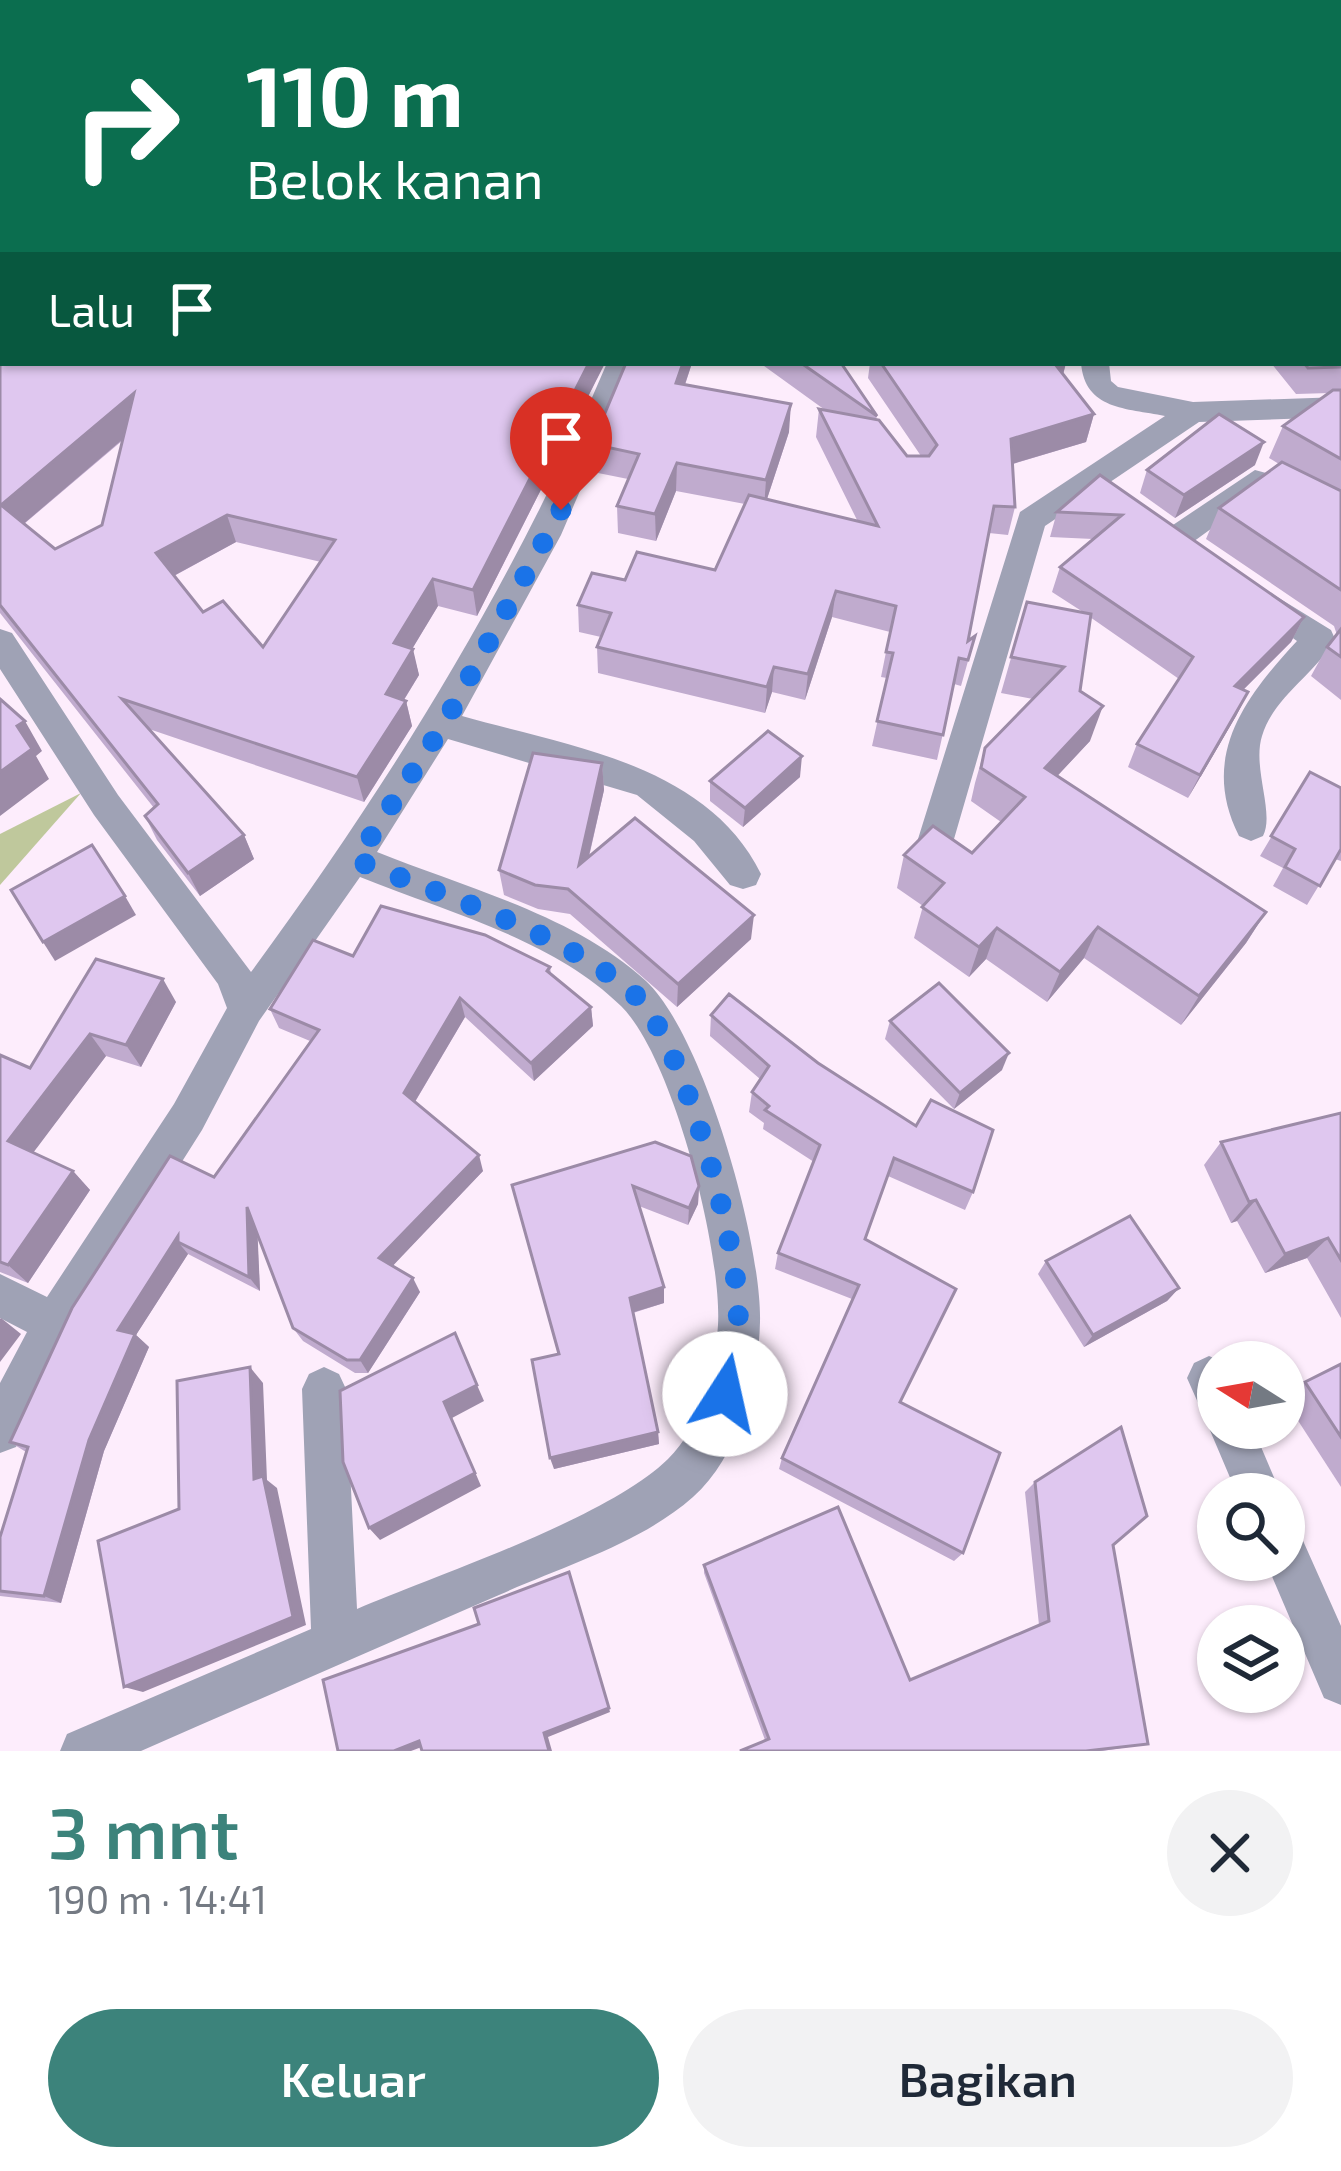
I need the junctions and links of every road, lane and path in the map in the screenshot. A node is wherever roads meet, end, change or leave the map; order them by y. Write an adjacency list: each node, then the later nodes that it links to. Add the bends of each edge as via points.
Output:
1 (620, 366): 10 (street, via 552,530)
2 (1096, 366): 4 (street, via 1100,391)
3 (1341, 407): 4 (street)
4 (1192, 412): 5 (street)
5 (1088, 478): 7 (street); 12 (street, via 1031,520 1017,551)
6 (1286, 484): 7 (street, via 1267,473)
7 (1175, 539): 8 (street)
8 (1330, 630): 11 (street, via 1248,717 1240,784)
9 (0, 642): 15 (street, via 106,805 234,976)
10 (444, 724): 13 (street); 14 (street, via 648,784 707,831)
11 (1251, 826)
12 (936, 839)
13 (356, 860): 15 (street); 21 (street, via 550,942 622,985 657,1020 695,1111 739,1320 725,1394 701,1455 659,1497)
14 (743, 874)
15 (246, 1009): 17 (street)
16 (0, 1295): 17 (street)
17 (54, 1324): 19 (street)
18 (323, 1389): 21 (street)
19 (0, 1431)
20 (1297, 1581): 22 (street)
21 (335, 1639): 23 (street)
22 (1341, 1681)
23 (84, 1751)

